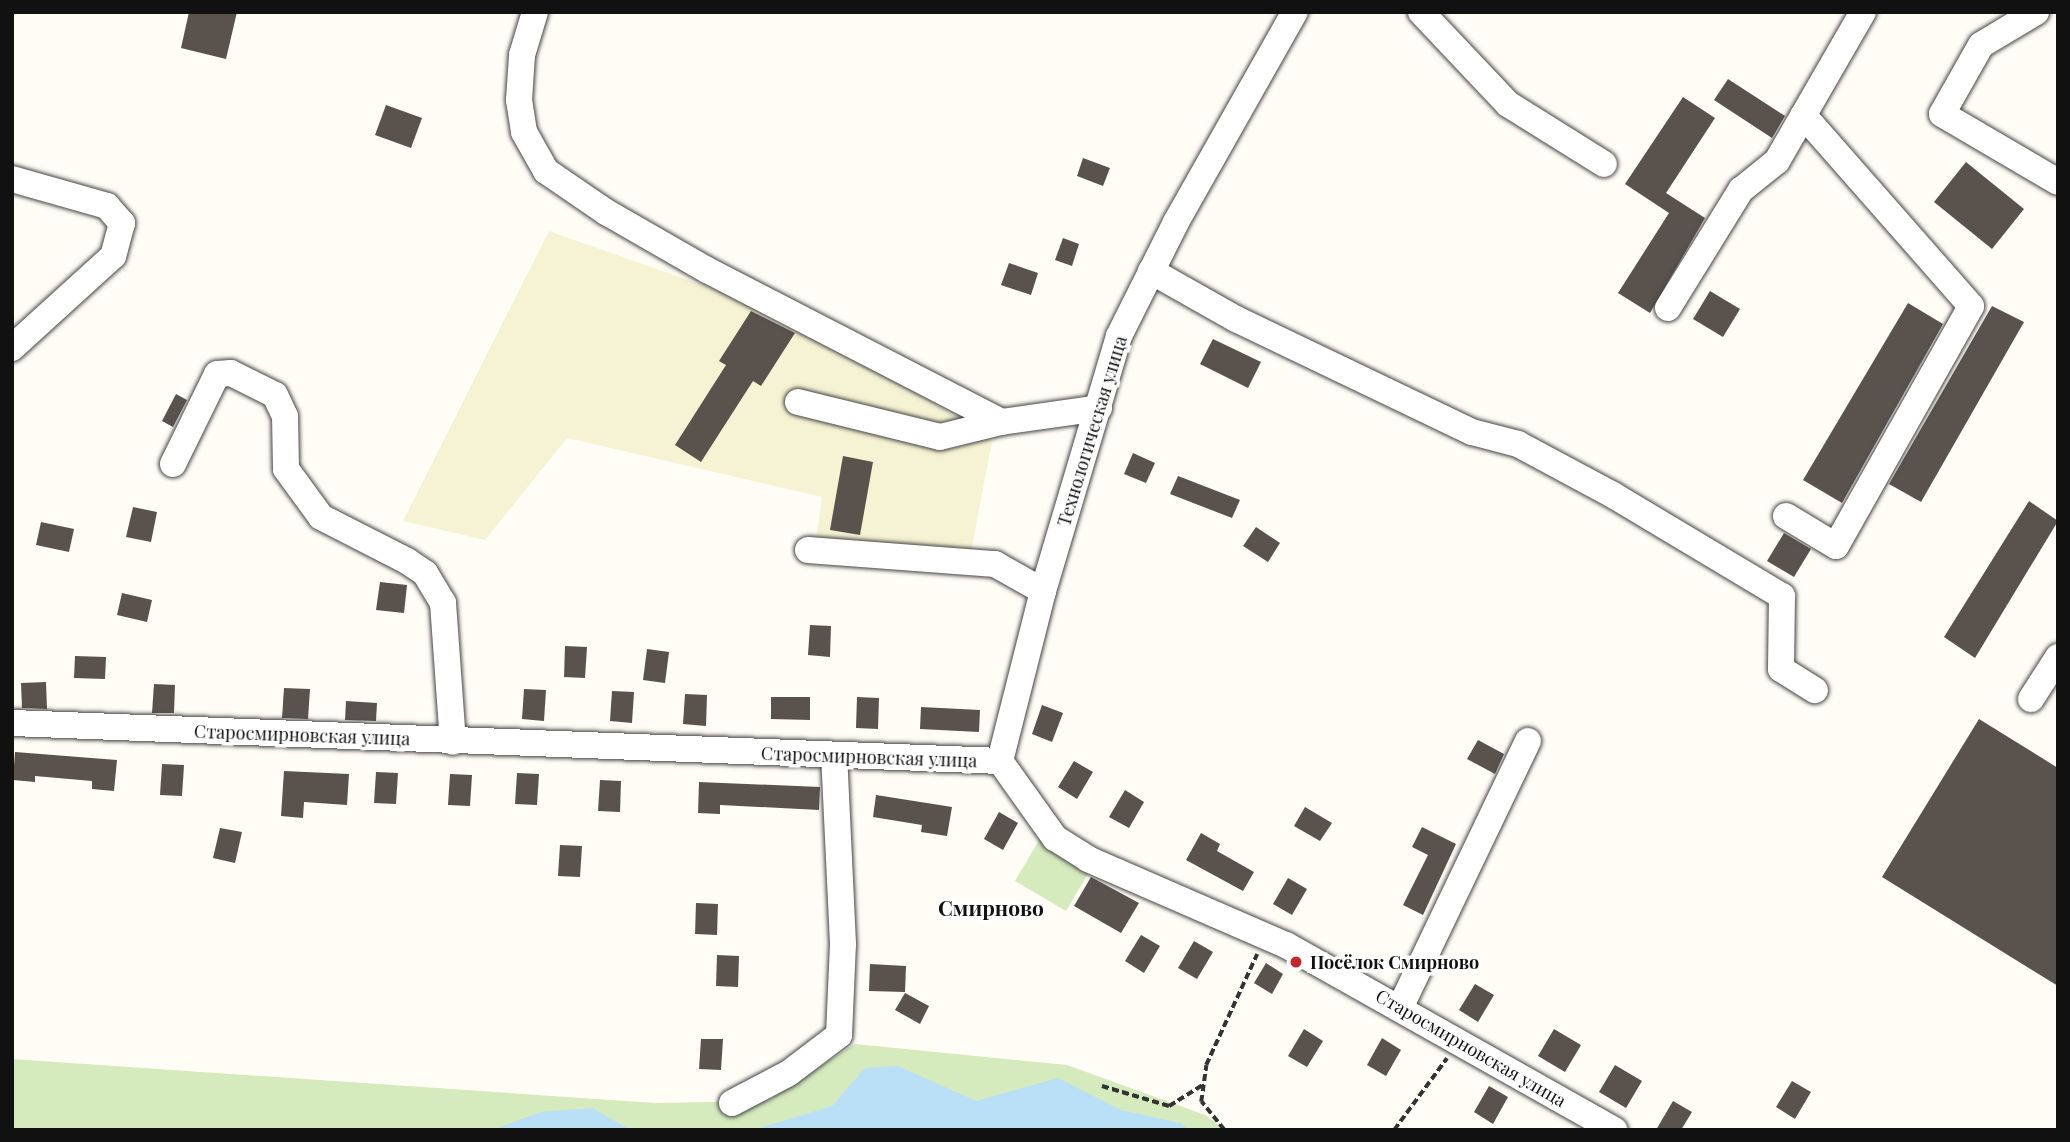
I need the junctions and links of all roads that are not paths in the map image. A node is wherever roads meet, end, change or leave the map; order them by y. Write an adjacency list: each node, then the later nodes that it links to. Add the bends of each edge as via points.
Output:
1 (535, 12): 15 (street, via 522,55 519,100 524,132 546,171 707,270)
2 (1296, 12): 10 (street, Технологическая улица)
3 (1421, 12): 7 (street, via 1508,104)
4 (1863, 12): 6 (street)
5 (2036, 12): 9 (street, via 1981,45 1942,114)
6 (1803, 115): 11 (street, via 1777,161 1741,190); 17 (street, via 1971,306 1836,546)
7 (1604, 164)
8 (12, 179): 12 (street, via 107,206 122,223 113,256)
9 (2058, 181)
10 (1151, 271): 14 (street, Технологическая улица, via 1119,337); 21 (street, via 1236,319 1472,432 1518,444 1782,596 1781,669)
11 (1668, 308)
12 (12, 348)
13 (798, 402): 15 (street, via 940,437)
14 (1099, 408): 15 (street); 19 (street, Технологическая улица)
15 (1001, 422)
16 (173, 464): 24 (street, via 218,374 232,373 275,395 285,415 286,469 321,517 416,567 443,603)
17 (1786, 516)
18 (808, 550): 19 (street, via 995,564)
19 (1043, 591): 27 (street, Технологическая улица)
20 (2058, 657): 22 (street)
21 (1815, 690)
22 (2031, 699)
23 (12, 723): 24 (street, Старосмирновская улица)
24 (453, 741): 26 (street, Старосмирновская улица)
25 (1528, 741): 28 (street)
26 (834, 755): 27 (street, Старосмирновская улица); 29 (street, via 844,944 839,1035 789,1073)
27 (1000, 761): 28 (street, Старосмирновская улица, via 1055,838 1124,878 1265,936)
28 (1400, 1008): 30 (street, Старосмирновская улица)
29 (732, 1102)
30 (1614, 1130)

